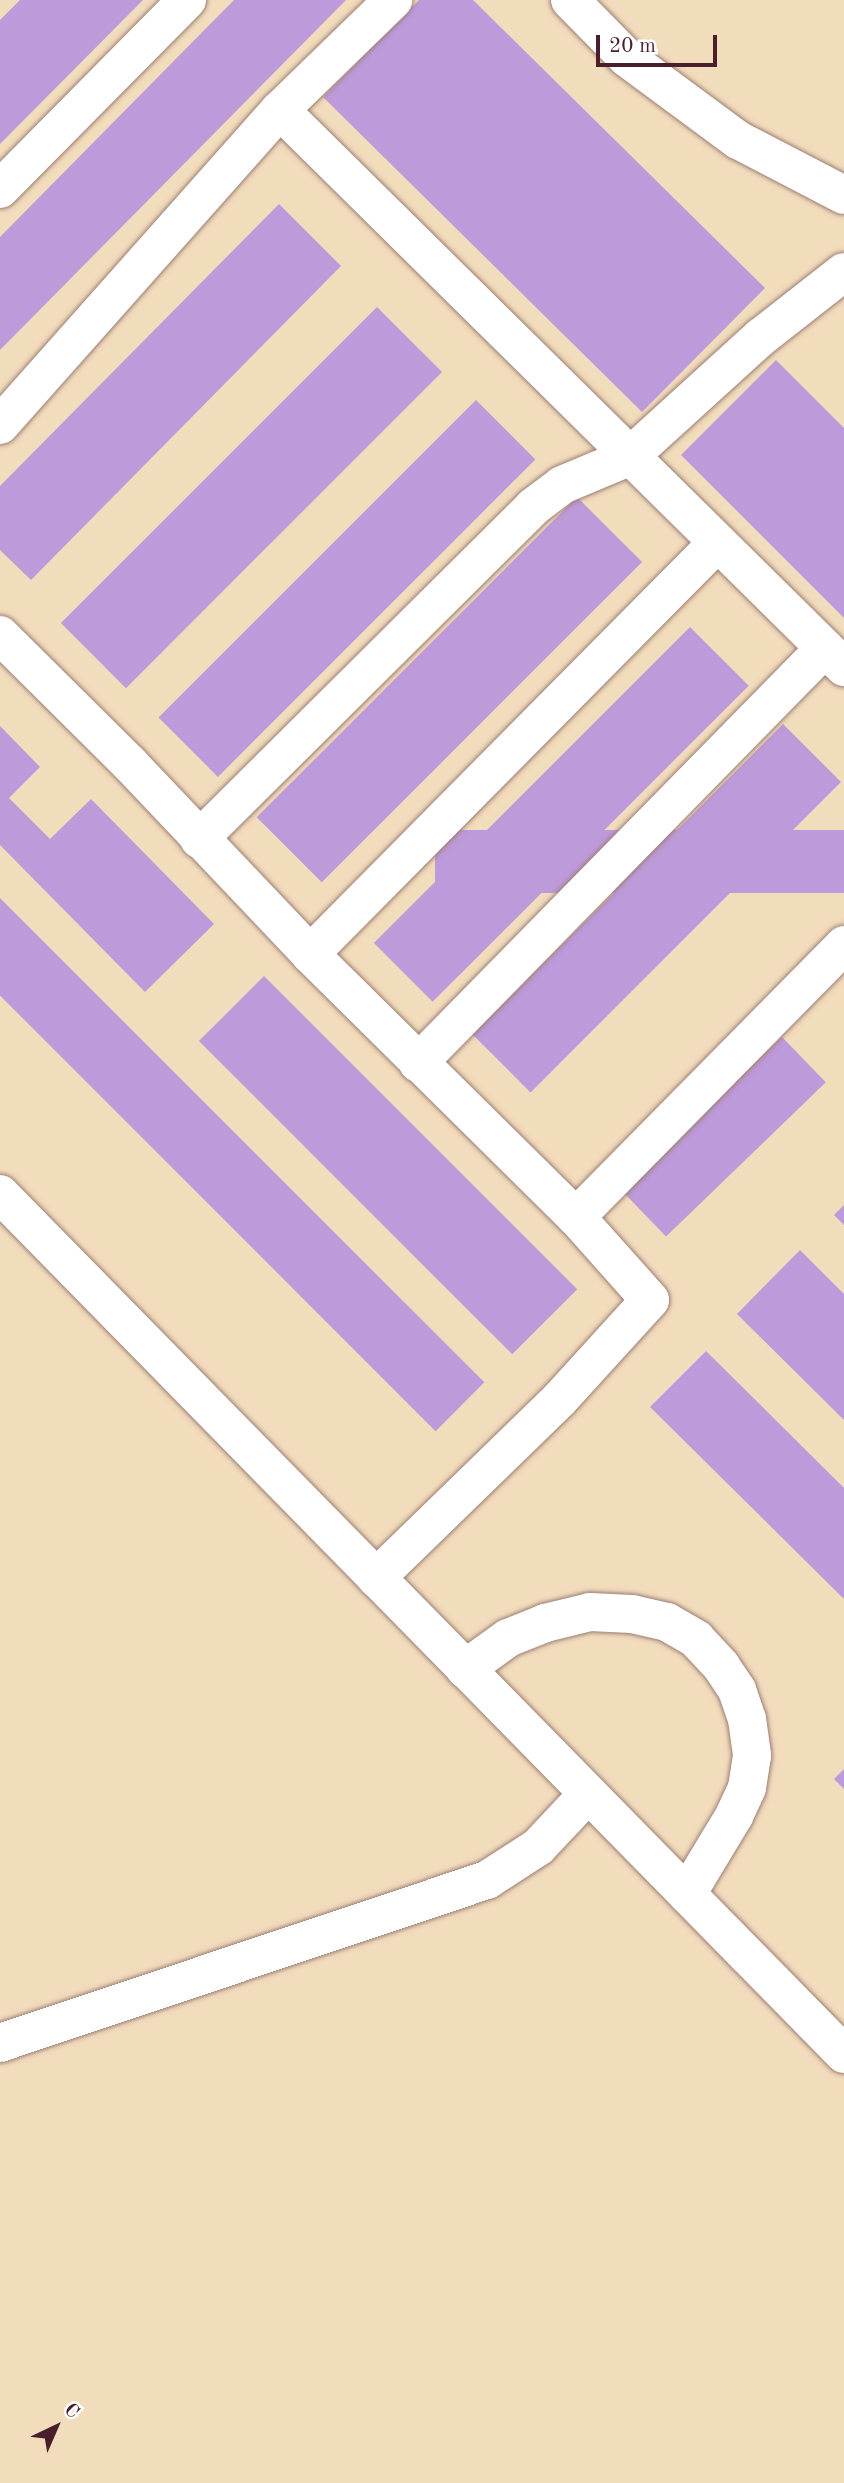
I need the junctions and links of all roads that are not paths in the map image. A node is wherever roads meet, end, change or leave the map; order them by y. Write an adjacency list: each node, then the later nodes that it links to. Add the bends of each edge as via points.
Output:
1 (187, 0): 5 (main road)
2 (393, 0): 4 (main road)
3 (570, 0): 6 (main road, via 627,58 738,140)
4 (279, 110): 8 (main road); 9 (main road)
5 (0, 189)
6 (844, 195)
7 (844, 272): 9 (main road, via 761,337)
8 (0, 425)
9 (629, 457): 10 (main road); 13 (main road, via 562,485 533,507)
10 (717, 543): 12 (main road); 15 (main road)
11 (0, 635): 13 (main road)
12 (834, 657): 16 (main road)
13 (198, 839): 15 (main road)
14 (844, 945): 18 (main road)
15 (310, 954): 16 (main road)
16 (418, 1063): 18 (main road)
17 (0, 1194): 19 (main road)
18 (576, 1217): 19 (main road, via 650,1300 559,1400)
19 (376, 1578): 20 (main road)
20 (465, 1669): 21 (main road); 22 (main road, via 508,1638 590,1612 667,1622 696,1639 737,1690 752,1756 743,1797)
21 (588, 1794): 22 (main road); 23 (main road, via 538,1847 487,1880)
22 (687, 1894): 24 (main road)
23 (0, 2043)
24 (844, 2054)

